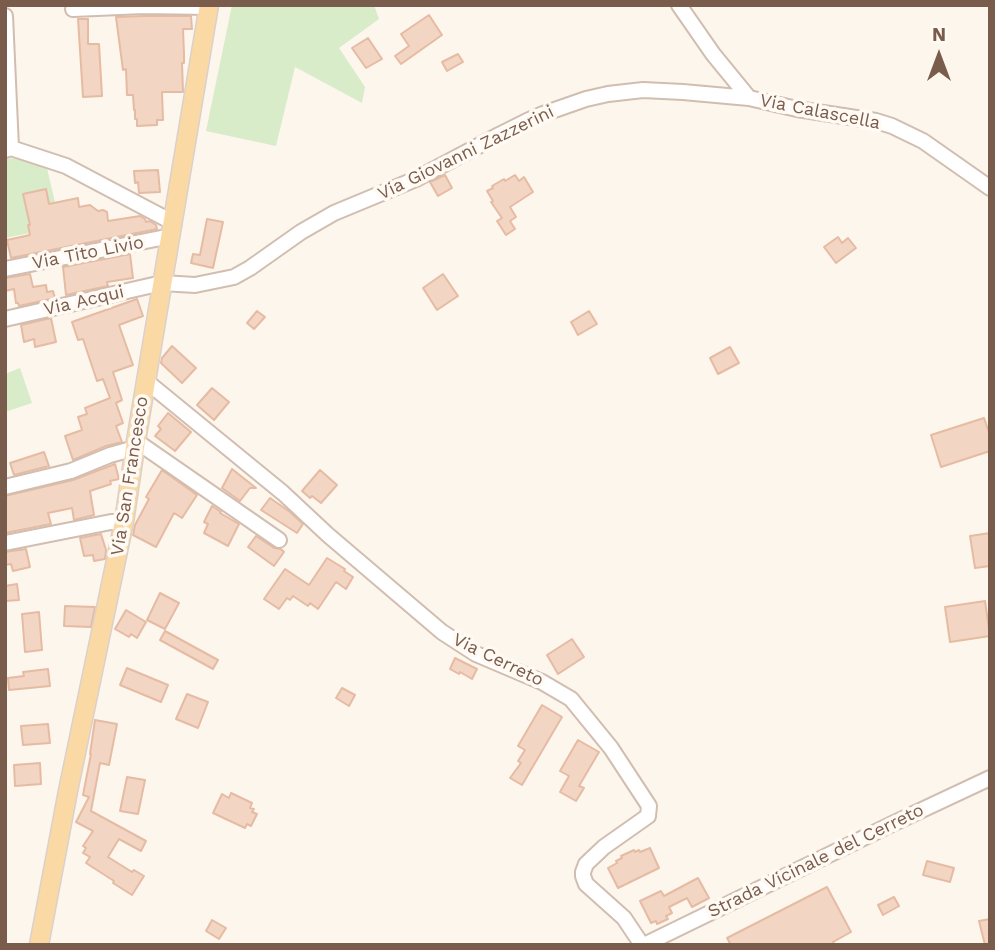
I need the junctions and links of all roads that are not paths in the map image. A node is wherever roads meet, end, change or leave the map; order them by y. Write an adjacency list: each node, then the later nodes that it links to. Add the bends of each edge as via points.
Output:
1 (679, 5): 5 (street, Via Calascella)
2 (209, 6): 3 (street); 8 (main road, Via San Francesco)
3 (73, 9)
4 (5, 16): 6 (street)
5 (749, 98): 7 (street, Via Calascella, via 892,126 923,141); 10 (street, Via Giovanni Zazzerini, via 643,90 586,99 527,121 416,179 326,217 239,274 200,285)
6 (8, 149): 8 (street, via 66,166)
7 (990, 188)
8 (172, 230): 9 (street, Via Tito Livio); 10 (main road, Via San Francesco)
9 (5, 269)
10 (162, 284): 11 (street, Via Acqui); 12 (main road, Via San Francesco)
11 (5, 319)
12 (146, 381): 13 (main road, Via San Francesco); 20 (street, Via Cerreto, via 442,632 476,654 550,686 576,704 649,806 648,816 604,847 583,872 586,884 624,918)
13 (135, 445): 14 (street, via 71,471); 15 (main road, Via San Francesco); 16 (street)
14 (5, 487)
15 (124, 522): 17 (street); 19 (main road, Via San Francesco)
16 (279, 540)
17 (5, 543)
18 (990, 778): 20 (street, Strada Vicinale del Cerreto)
19 (39, 945)
20 (643, 945)

